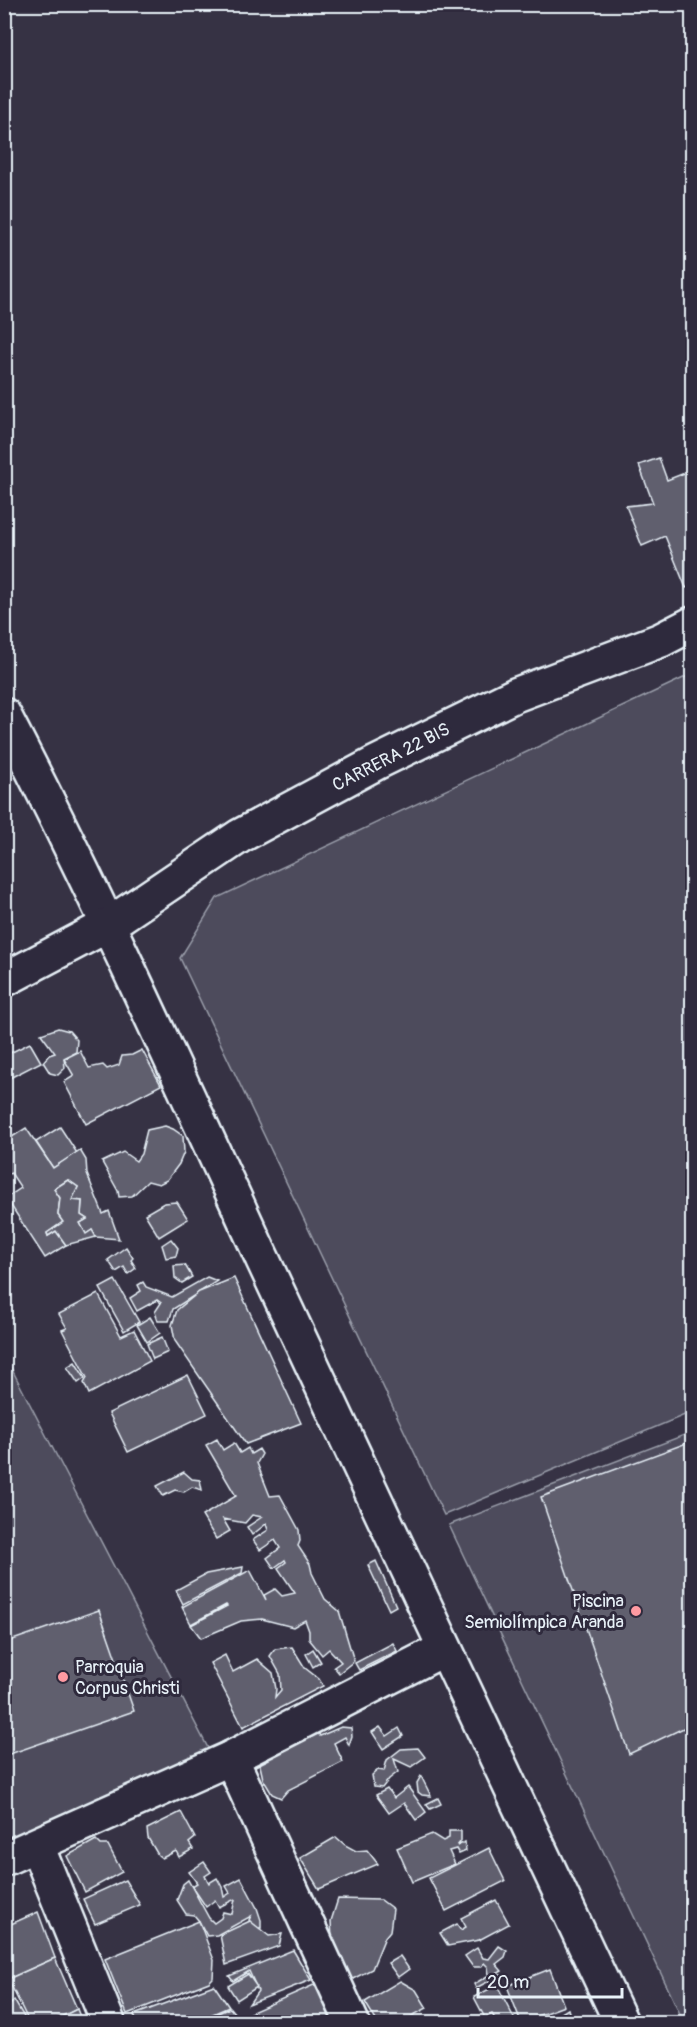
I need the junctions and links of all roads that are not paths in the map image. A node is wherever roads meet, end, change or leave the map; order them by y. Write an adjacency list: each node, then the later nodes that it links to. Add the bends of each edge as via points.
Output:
1 (693, 624): 3 (street, CARRERA 22 BIS, via 515,695 376,763 240,836)
2 (4, 715): 3 (street)
3 (108, 926): 4 (street, CARRERA 22 BIS); 5 (street)
4 (4, 980)
5 (444, 1649): 6 (street); 11 (street)
6 (231, 1758): 7 (street); 10 (street)
7 (37, 1846): 8 (street); 9 (street)
8 (4, 1859)
9 (108, 2022)
10 (352, 2022)
11 (621, 2022)

